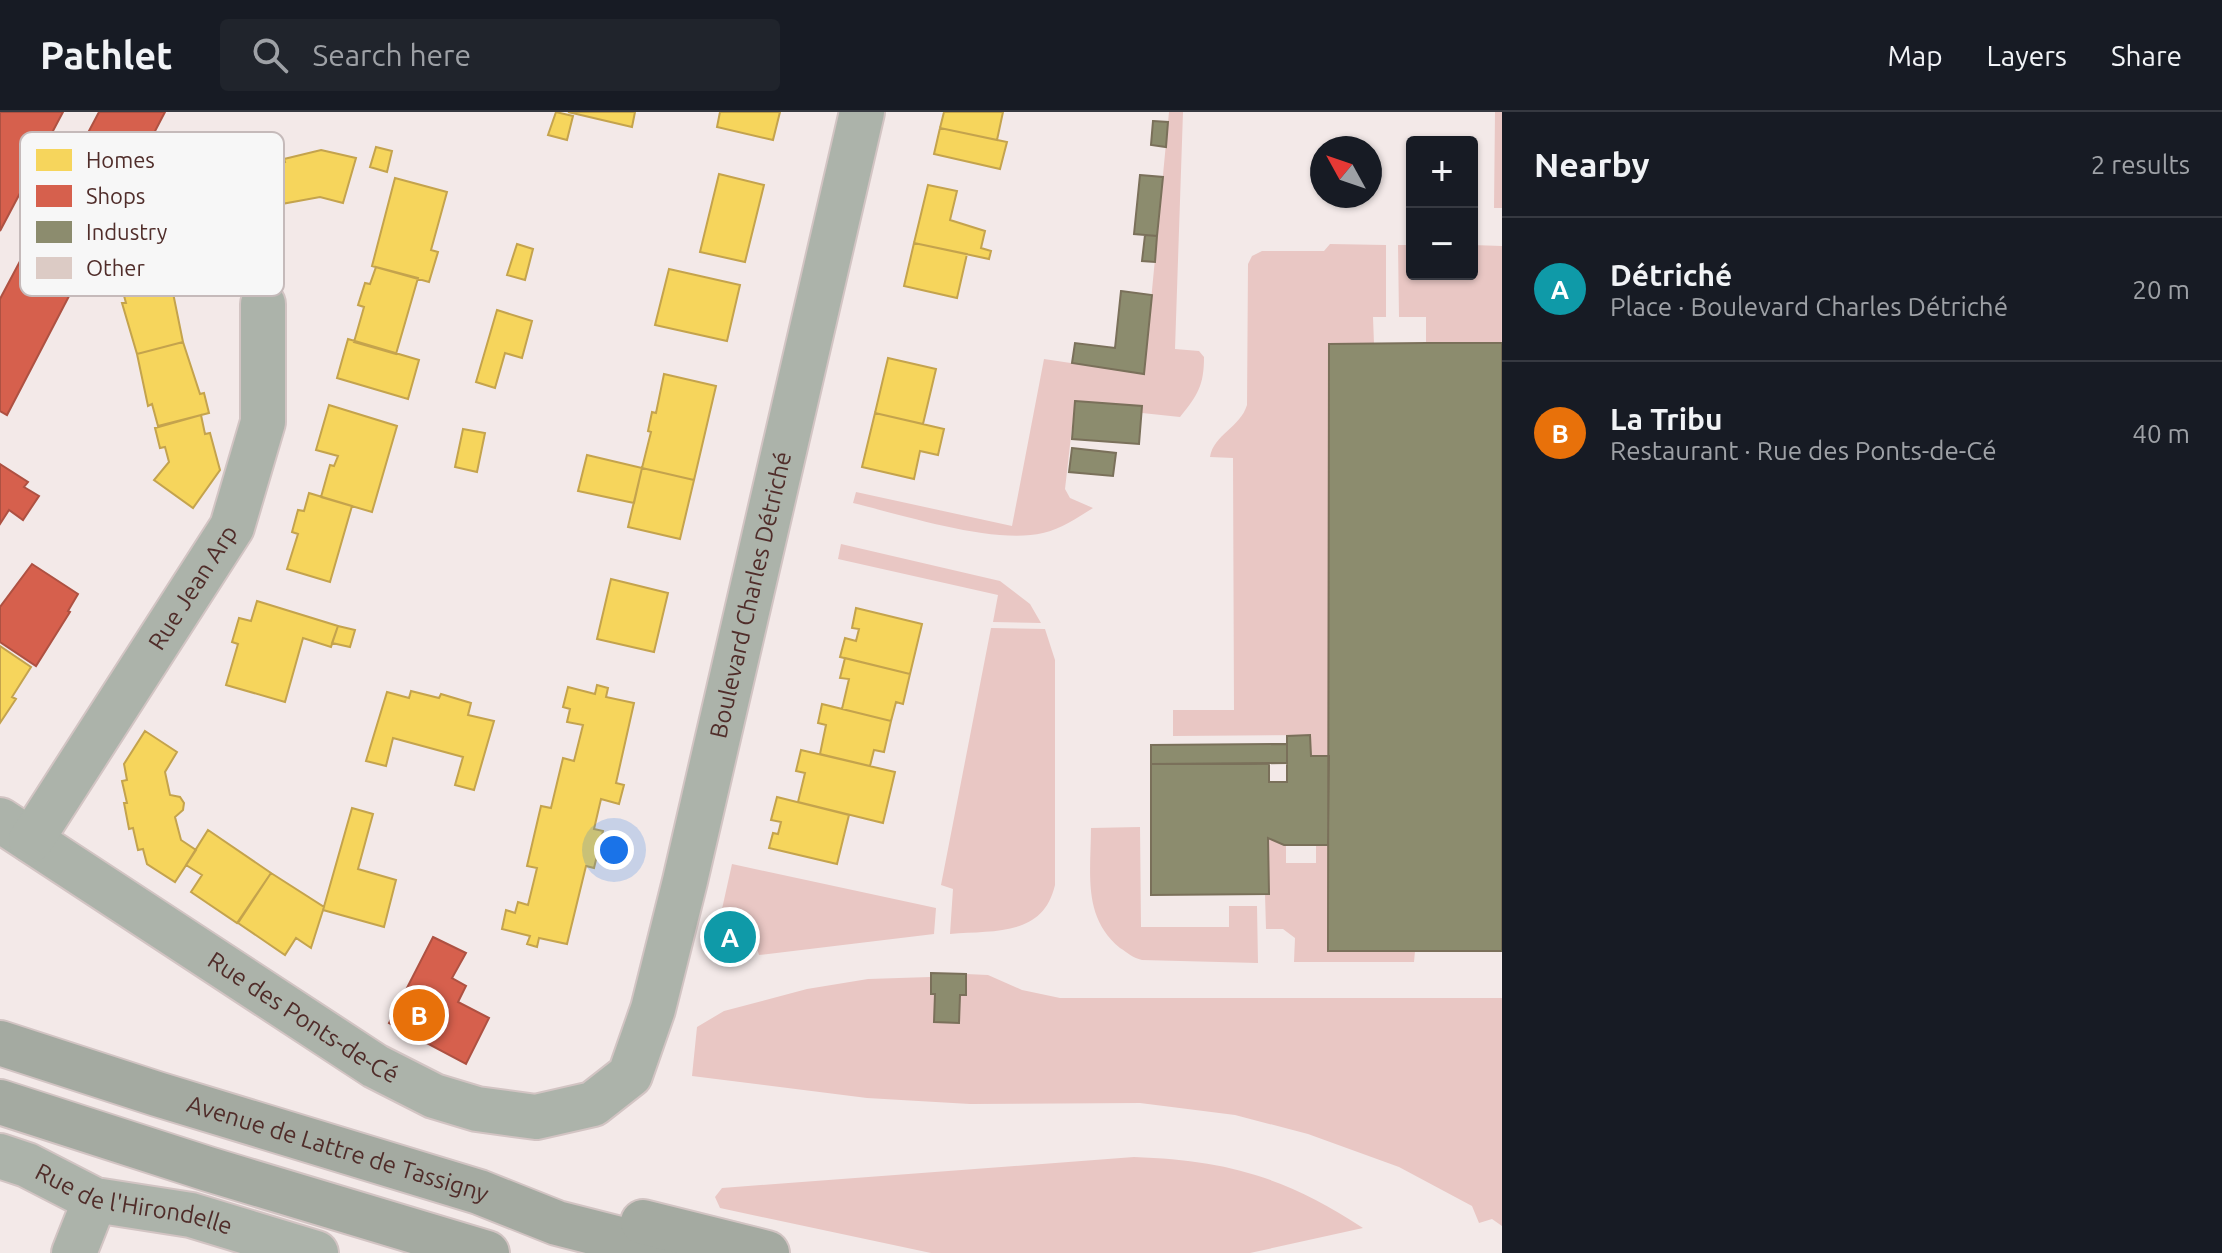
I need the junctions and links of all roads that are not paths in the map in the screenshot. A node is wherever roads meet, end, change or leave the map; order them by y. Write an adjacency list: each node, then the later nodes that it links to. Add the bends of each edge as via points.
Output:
1 (862, 112): 5 (street, Boulevard Charles Détriché, via 685,881 653,1009)
2 (263, 304): 3 (street, Rue Jean Arp, via 263,422 232,527)
3 (16, 830): 5 (street, Rue des Ponts-de-Cé, via 375,1066 434,1096 477,1109 536,1117 593,1104)
4 (0, 1043): 8 (main road, Avenue de Lattre de Tassigny)
5 (630, 1075)
6 (0, 1102): 12 (main road)
7 (0, 1156): 9 (street, Rue de l'Hirondelle)
8 (479, 1192): 13 (main road, Avenue de Lattre de Tassigny, via 557,1223); 14 (main road, via 565,1203)
9 (95, 1200): 10 (street); 11 (street, Rue de l'Hirondelle, via 191,1215)
10 (74, 1253)
11 (316, 1253)
12 (487, 1253)
13 (675, 1253)
14 (767, 1253)

